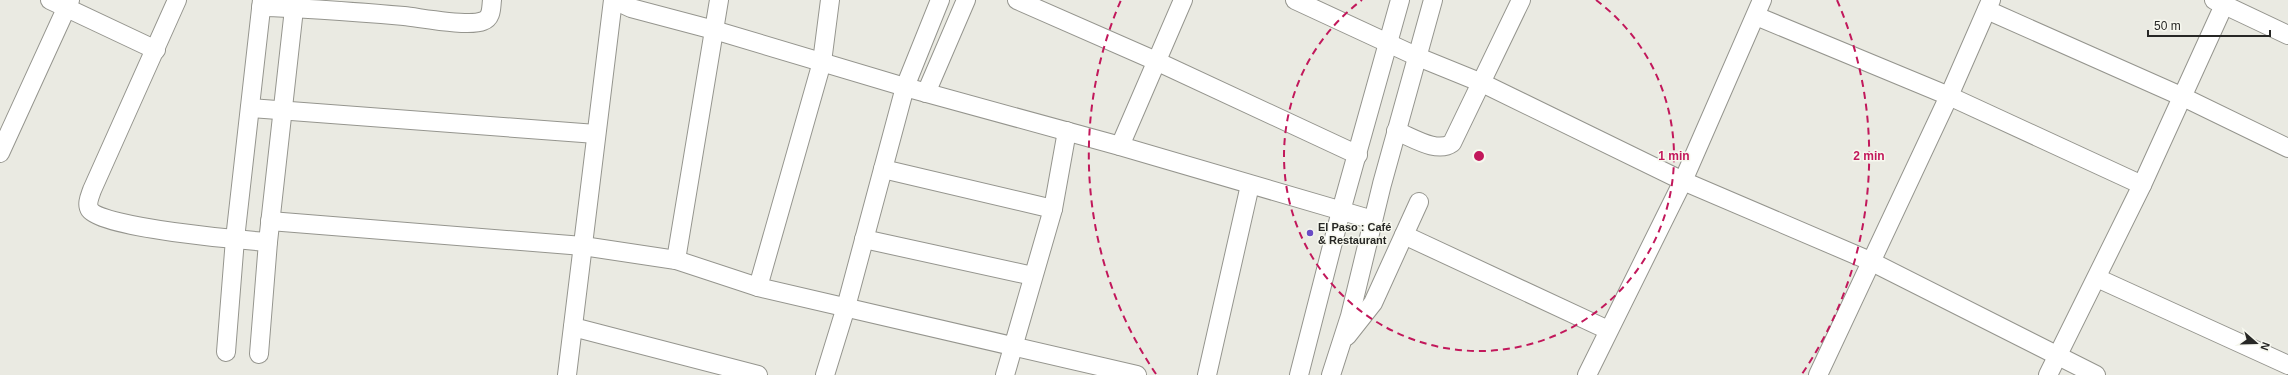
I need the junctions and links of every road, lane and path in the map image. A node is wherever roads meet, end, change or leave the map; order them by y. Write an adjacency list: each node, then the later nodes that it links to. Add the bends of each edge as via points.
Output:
1 (50, 0): 16 (street)
2 (177, 0): 25 (street)
3 (492, 0): 20 (street, via 490,15 485,21 480,22 453,22)
4 (613, 0): 22 (street, via 631,8); 38 (street)
5 (719, 0): 22 (street)
6 (830, 0): 28 (street)
7 (940, 0): 30 (street)
8 (966, 0): 31 (street)
9 (1017, 0): 27 (street)
10 (1183, 0): 27 (street)
11 (1295, 0): 24 (street)
12 (1400, 0): 24 (street)
13 (1433, 0): 26 (street)
14 (1521, 0): 29 (street)
15 (2219, 2): 23 (street); 33 (street)
16 (68, 4): 25 (street); 39 (street)
17 (261, 4): 18 (street); 34 (street)
18 (295, 4): 20 (street); 35 (street)
19 (1989, 5): 32 (street); 33 (street)
20 (404, 8)
21 (1759, 8): 32 (street); 44 (street)
22 (714, 30): 28 (street); 57 (street)
23 (2288, 35)
24 (1390, 43): 26 (street); 42 (street)
25 (156, 50): 53 (street, via 92,190 88,201 90,211 124,224)
26 (1418, 57): 29 (street); 37 (street)
27 (1156, 61): 40 (street); 42 (street)
28 (822, 62): 30 (street); 61 (street)
29 (1482, 83): 37 (street, via 1455,139 1448,146 1438,148); 44 (street)
30 (905, 87): 31 (street); 43 (street)
31 (926, 93): 36 (street)
32 (1949, 96): 46 (street); 58 (street)
33 (2183, 97): 41 (street); 46 (street)
34 (250, 108): 35 (street); 53 (street)
35 (283, 109): 38 (street); 51 (street)
36 (1067, 131): 40 (street); 48 (street)
37 (1396, 131): 50 (street)
38 (596, 134): 56 (street)
39 (2, 144)
40 (1120, 146): 45 (street)
41 (2288, 148)
42 (1358, 155): 49 (street)
43 (883, 169): 48 (street); 54 (street)
44 (1683, 181): 58 (street); 64 (street)
45 (1250, 185): 49 (street); 77 (street)
46 (2142, 185): 60 (street)
47 (1419, 202): 52 (street)
48 (1053, 208): 59 (street)
49 (1341, 211): 50 (street); 78 (street)
50 (1373, 220): 65 (street)
51 (270, 221): 55 (street); 56 (street)
52 (1404, 235): 64 (street); 65 (street, via 1373,303)
53 (235, 239): 55 (street); 67 (street)
54 (864, 239): 59 (street); 62 (street)
55 (268, 242): 68 (street)
56 (583, 246): 57 (street); 63 (street)
57 (676, 260): 61 (street)
58 (1870, 261): 69 (street); 80 (street)
59 (1033, 276): 66 (street)
60 (2098, 278): 69 (street); 70 (street)
61 (758, 287): 62 (street)
62 (846, 307): 66 (street); 74 (street)
63 (573, 327): 71 (street); 73 (street)
64 (1608, 330): 79 (street)
65 (1342, 343): 72 (street)
66 (1012, 345): 75 (street); 76 (street)
67 (226, 352)
68 (259, 354)
69 (2058, 355): 81 (street); 82 (street)
70 (2288, 365)
71 (747, 373)
72 (1336, 374)
73 (567, 375)
74 (825, 375)
75 (1005, 375)
76 (1138, 375)
77 (1207, 375)
78 (1299, 375)
79 (1587, 375)
80 (1818, 375)
81 (2048, 375)
82 (2096, 375)

